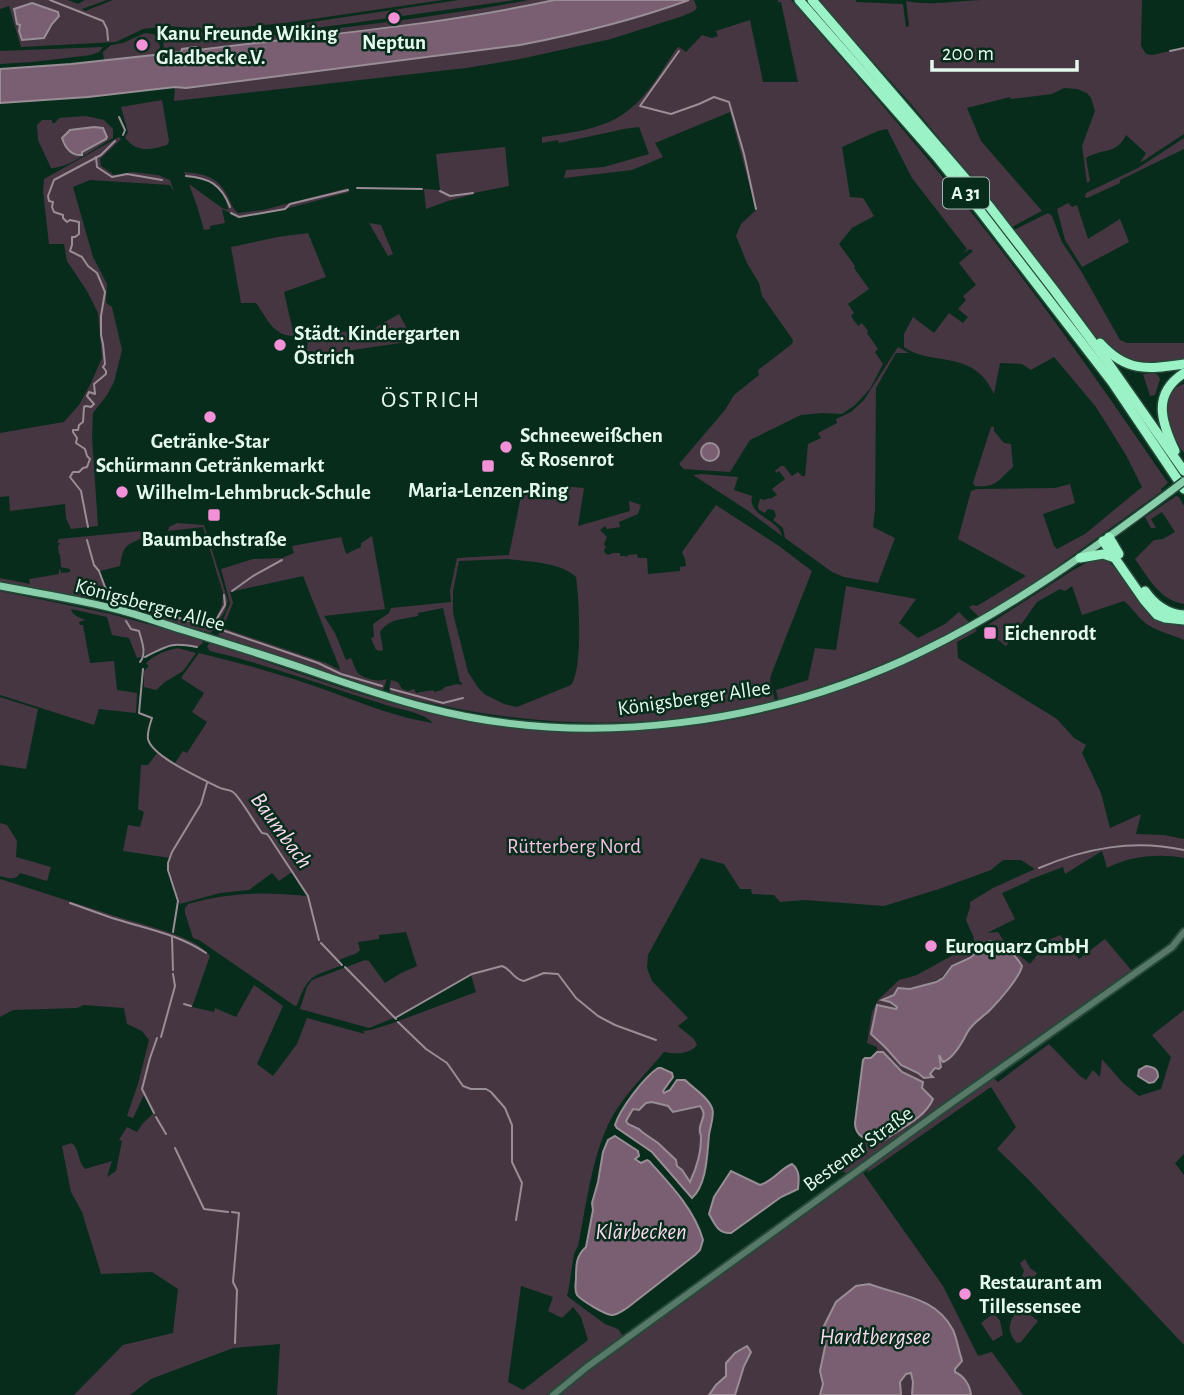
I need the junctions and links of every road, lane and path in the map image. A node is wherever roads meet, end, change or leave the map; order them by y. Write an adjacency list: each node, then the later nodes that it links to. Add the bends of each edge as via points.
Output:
1 (799, 0): 9 (highway, A 31, via 981,212 1112,382)
2 (811, 0): 3 (highway, A 31, via 990,207)
3 (1054, 290): 4 (highway, via 1117,360 1141,368); 7 (highway, A 31)
4 (1184, 364)
5 (1184, 373): 6 (highway, via 1167,388 1162,415)
6 (1184, 464)
7 (1184, 471)
8 (1184, 481): 10 (main road, Königsberger Allee, bridge)
9 (1184, 489)
10 (1106, 539): 11 (main road, Königsberger Allee); 12 (highway); 14 (highway, via 1150,598 1168,611)
11 (1080, 558): 12 (highway, via 1103,554); 13 (main road, Königsberger Allee, via 922,652 829,690 720,717 600,728 495,721 431,709 122,611)
12 (1115, 558): 15 (highway, via 1157,615)
13 (0, 586)
14 (1184, 615)
15 (1184, 620)
16 (1184, 932): 17 (street, Bestener Straße, via 1163,953)
17 (553, 1395)

